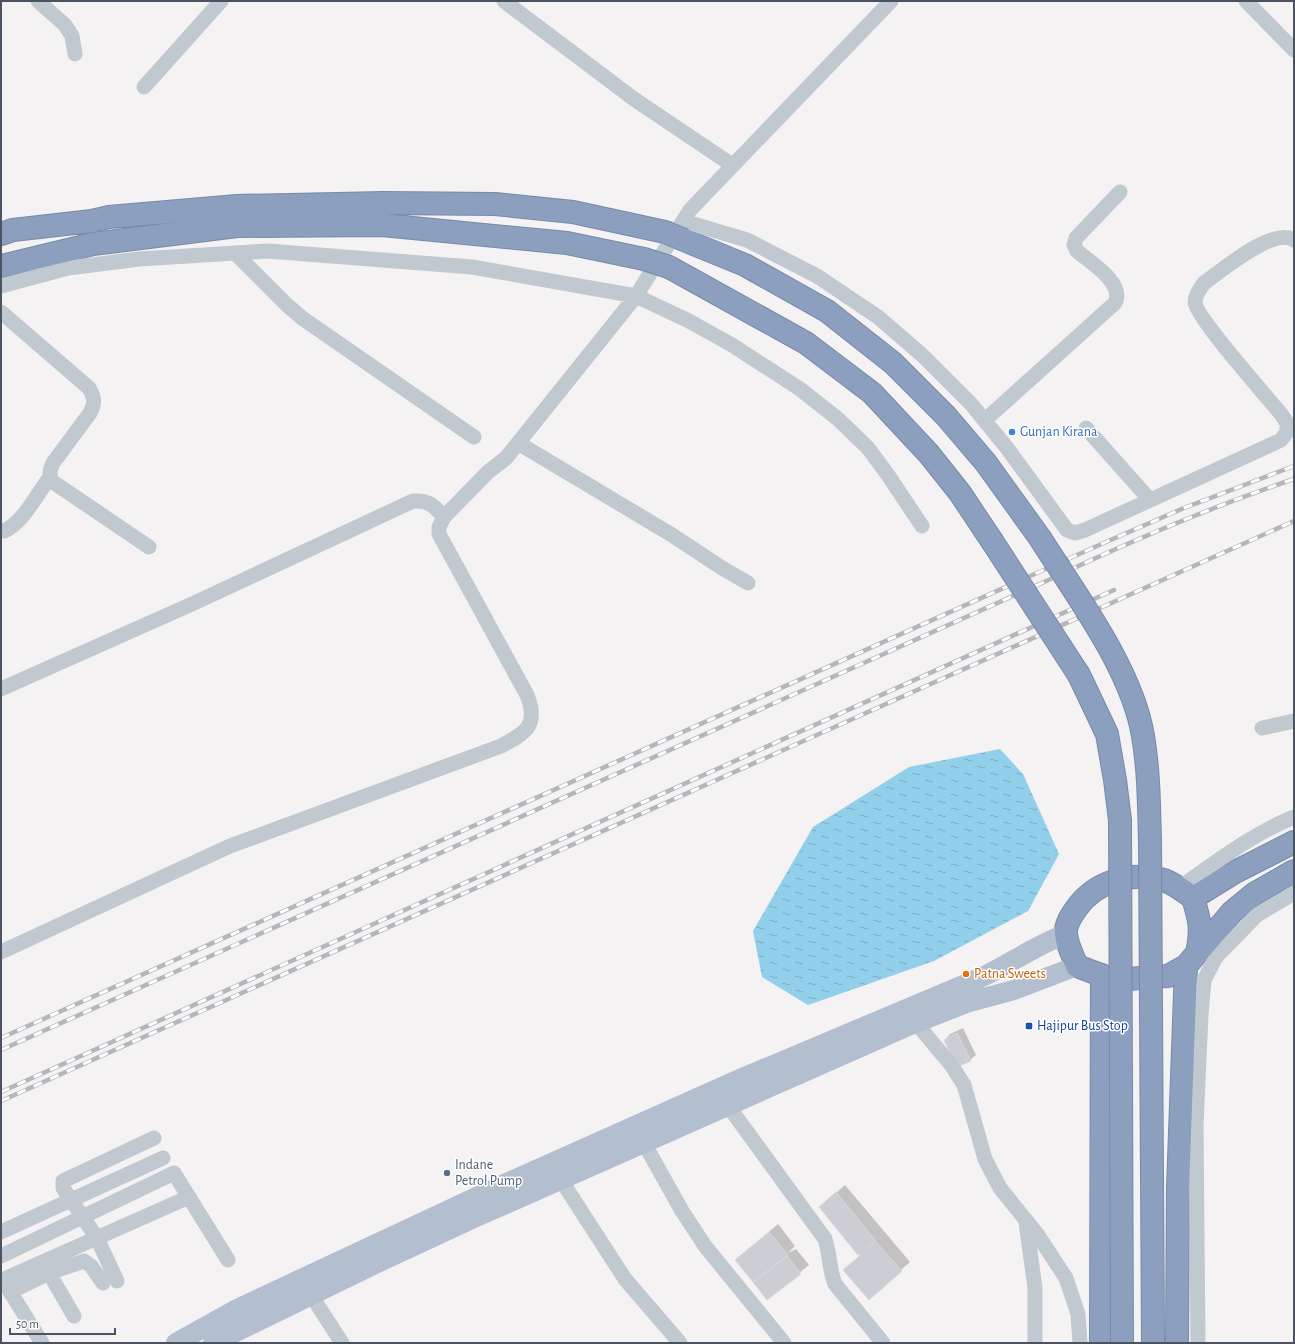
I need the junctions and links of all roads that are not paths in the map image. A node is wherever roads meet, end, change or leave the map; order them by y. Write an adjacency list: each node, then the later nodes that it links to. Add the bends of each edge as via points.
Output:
1 (38, 1): 7 (street, via 65,25 72,36)
2 (221, 1): 8 (street)
3 (504, 1): 9 (street, via 634,99)
4 (891, 1): 9 (street)
5 (1246, 1): 6 (street)
6 (1294, 50)
7 (75, 54)
8 (144, 87)
9 (732, 165): 12 (street, via 694,204)
10 (1120, 192): 21 (street, via 1076,238 1074,245 1077,251 1113,282 1118,298)
11 (92, 221): 12 (highway, via 109,217 238,206 495,204 573,212); 13 (highway, via 13,230); 15 (highway)
12 (677, 231): 19 (street); 21 (street, via 747,240 817,276 878,317 922,355); 76 (highway, bridge, via 827,311 893,363 946,416 986,463 1040,538 1126,680 1143,735 1149,789)
13 (1, 234)
14 (1294, 240): 26 (street, via 1280,237 1266,241 1204,283 1197,293 1195,302 1201,317 1281,414 1287,423 1287,432 1281,440)
15 (93, 244): 17 (highway); 75 (highway, bridge, via 237,226 382,225 567,243 644,259 669,267 806,343 872,393 929,454 960,493 1079,675 1107,734 1120,820)
16 (235, 253): 18 (street, via 68,268); 19 (street, via 268,251 472,267); 23 (street, via 302,318)
17 (1, 266)
18 (1, 286)
19 (636, 296): 24 (street); 28 (street, via 732,345 800,389 838,419 868,448)
20 (1, 312): 25 (street, via 89,388 94,396 90,413 53,463)
21 (985, 420): 26 (street, via 1067,530 1075,533 1086,530)
22 (1086, 428): 26 (street)
23 (474, 437)
24 (518, 443): 27 (street, via 506,458 488,472); 31 (street)
25 (50, 477): 29 (street, via 19,521 11,528); 30 (street, via 53,482)
26 (1150, 500)
27 (444, 517): 32 (street, via 432,504 423,500 413,501); 42 (street, via 439,534 531,704 530,725 524,732 501,746 230,846)
28 (922, 526)
29 (1, 530)
30 (150, 547)
31 (748, 583)
32 (1, 689)
33 (1294, 721): 34 (street)
34 (1262, 728)
35 (1294, 817): 38 (street, via 1233,850)
36 (1294, 842): 38 (highway)
37 (1294, 871): 40 (highway)
38 (1186, 893): 41 (highway, via 1164,880 1134,876 1115,880 1095,890 1081,902 1068,920); 43 (highway, via 1200,924 1201,934)
39 (1294, 893): 40 (street)
40 (1255, 904): 43 (highway, via 1232,912); 78 (street, via 1216,957 1204,980 1196,1126)
41 (1066, 934): 44 (highway); 56 (main road, via 1041,943 1010,964 980,978 740,1078)
42 (1, 952)
43 (1192, 960): 45 (highway, via 1168,976 1114,980); 77 (highway, via 1178,1188)
44 (1077, 966): 45 (highway); 46 (main road, via 1014,990 969,1002)
45 (1102, 975): 74 (highway)
46 (916, 1023): 47 (main road); 55 (street, via 952,1066 964,1085 985,1159 1000,1188)
47 (728, 1107): 49 (main road); 71 (street, via 825,1239 830,1252 830,1274 835,1284)
48 (154, 1138): 53 (street, via 63,1181 62,1188)
49 (644, 1143): 51 (main road); 70 (street, via 705,1246)
50 (163, 1158): 53 (street)
51 (561, 1180): 56 (main road); 69 (street, via 625,1279)
52 (189, 1197): 54 (street, via 174,1173); 58 (street); 60 (street)
53 (73, 1200): 54 (street); 57 (street)
54 (81, 1217): 58 (street); 59 (street)
55 (1026, 1222): 72 (street, via 1036,1288); 73 (street, via 1066,1278 1078,1314)
56 (428, 1230): 63 (main road); 67 (main road, via 238,1309)
57 (1, 1232)
58 (96, 1238): 61 (street, via 110,1282 84,1261); 62 (street)
59 (1, 1256)
60 (228, 1260)
61 (49, 1273): 62 (street); 64 (street)
62 (5, 1283): 66 (street)
63 (312, 1295): 65 (street); 68 (main road)
64 (74, 1316)
65 (338, 1342)
66 (42, 1343)
67 (176, 1343)
68 (213, 1343)
69 (680, 1343)
70 (784, 1343)
71 (883, 1343)
72 (1035, 1343)
73 (1080, 1343)
74 (1100, 1343)
75 (1122, 1343)
76 (1153, 1343)
77 (1177, 1343)
78 (1198, 1343)

